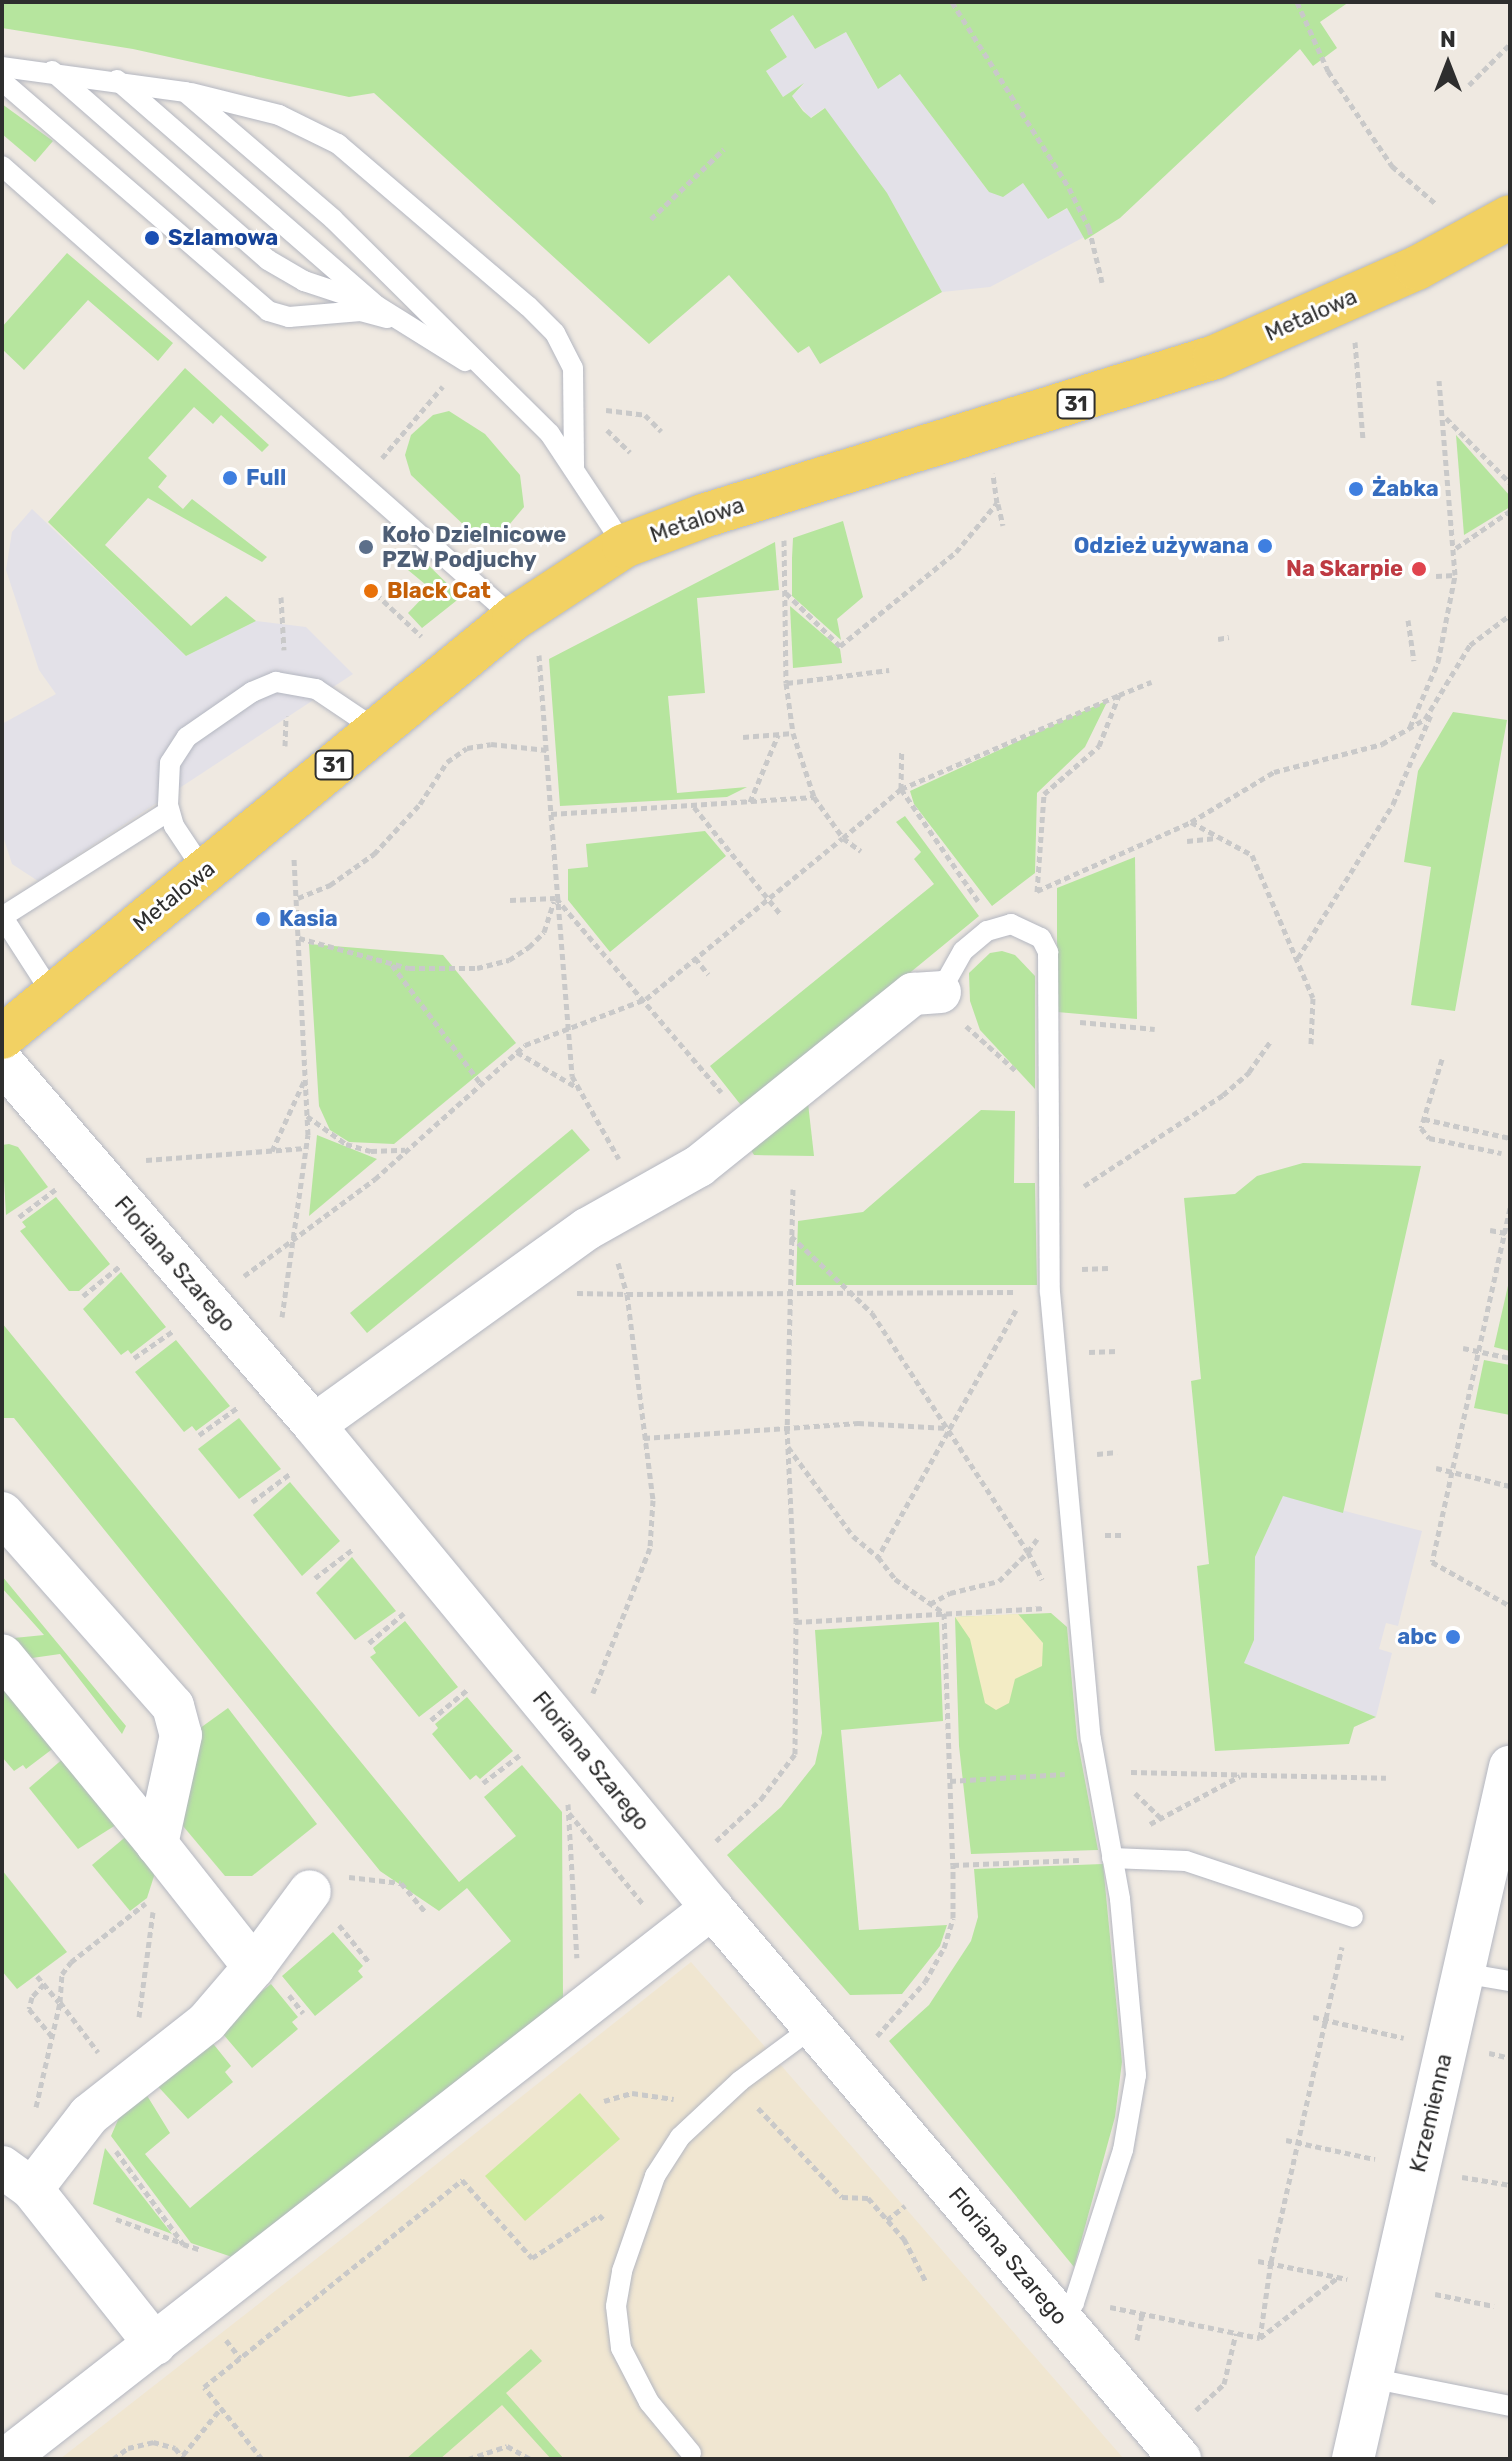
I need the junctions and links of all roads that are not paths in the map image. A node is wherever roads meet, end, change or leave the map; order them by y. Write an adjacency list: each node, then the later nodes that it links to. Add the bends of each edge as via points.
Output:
1 (2, 67): 2 (lane)
2 (52, 71): 3 (lane); 8 (lane, via 268,260 304,281)
3 (117, 80): 5 (lane); 8 (lane)
4 (2, 81): 9 (lane, via 268,311 289,317 361,311)
5 (185, 92): 10 (lane, via 333,219); 11 (lane, via 279,115 316,130 390,184 528,306 555,333 573,368)
6 (2, 166): 13 (lane)
7 (1510, 217): 12 (main road, Metalowa / 31, via 1417,268 1215,357 703,516)
8 (377, 306): 9 (lane)
9 (403, 323): 10 (lane)
10 (502, 385): 11 (lane, via 550,434)
11 (574, 468): 12 (lane)
12 (624, 546): 13 (main road, Metalowa / 31)
13 (514, 618): 14 (main road, Metalowa / 31)
14 (377, 730): 15 (lane, via 316,689 286,682 263,686 179,745 167,773); 16 (main road, Metalowa / 31)
15 (169, 811): 16 (lane); 17 (lane)
16 (204, 871): 18 (main road, Metalowa / 31)
17 (2, 916): 18 (lane)
18 (53, 995): 20 (main road, Metalowa / 31)
19 (951, 1007): 22 (street, via 913,994 699,1166 587,1229); 27 (lane, via 963,951 987,931 1011,924 1029,928 1048,952 1048,1205 1040,1292 1078,1606 1105,1772)
20 (2, 1037)
21 (2, 1062): 22 (street, Floriana Szarego)
22 (314, 1425): 29 (street, Floriana Szarego)
23 (2, 1513): 26 (street, via 173,1706 181,1735)
24 (2, 1655): 26 (street)
25 (1510, 1767): 32 (street, Krzemienna)
26 (157, 1844): 31 (street)
27 (1111, 1852): 30 (lane, via 1211,1868); 36 (lane, via 1133,1997 1136,2075 1123,2150 1074,2303)
28 (310, 1891): 31 (street)
29 (712, 1908): 34 (street, Floriana Szarego); 37 (street)
30 (1353, 1917)
31 (254, 1967): 35 (street, via 207,2022)
32 (1463, 1973): 33 (lane); 38 (street, Krzemienna)
33 (1510, 1981)
34 (813, 2027): 36 (street, Floriana Szarego); 41 (lane, via 680,2137 655,2176 622,2271 616,2306 621,2348 633,2377)
35 (17, 2178): 37 (street)
36 (1060, 2317): 40 (street, Floriana Szarego)
37 (155, 2344): 42 (street)
38 (1370, 2378): 39 (lane); 43 (street, Krzemienna)
39 (1510, 2406)
40 (1171, 2448)
41 (691, 2453)
42 (6, 2459)
43 (1353, 2459)

